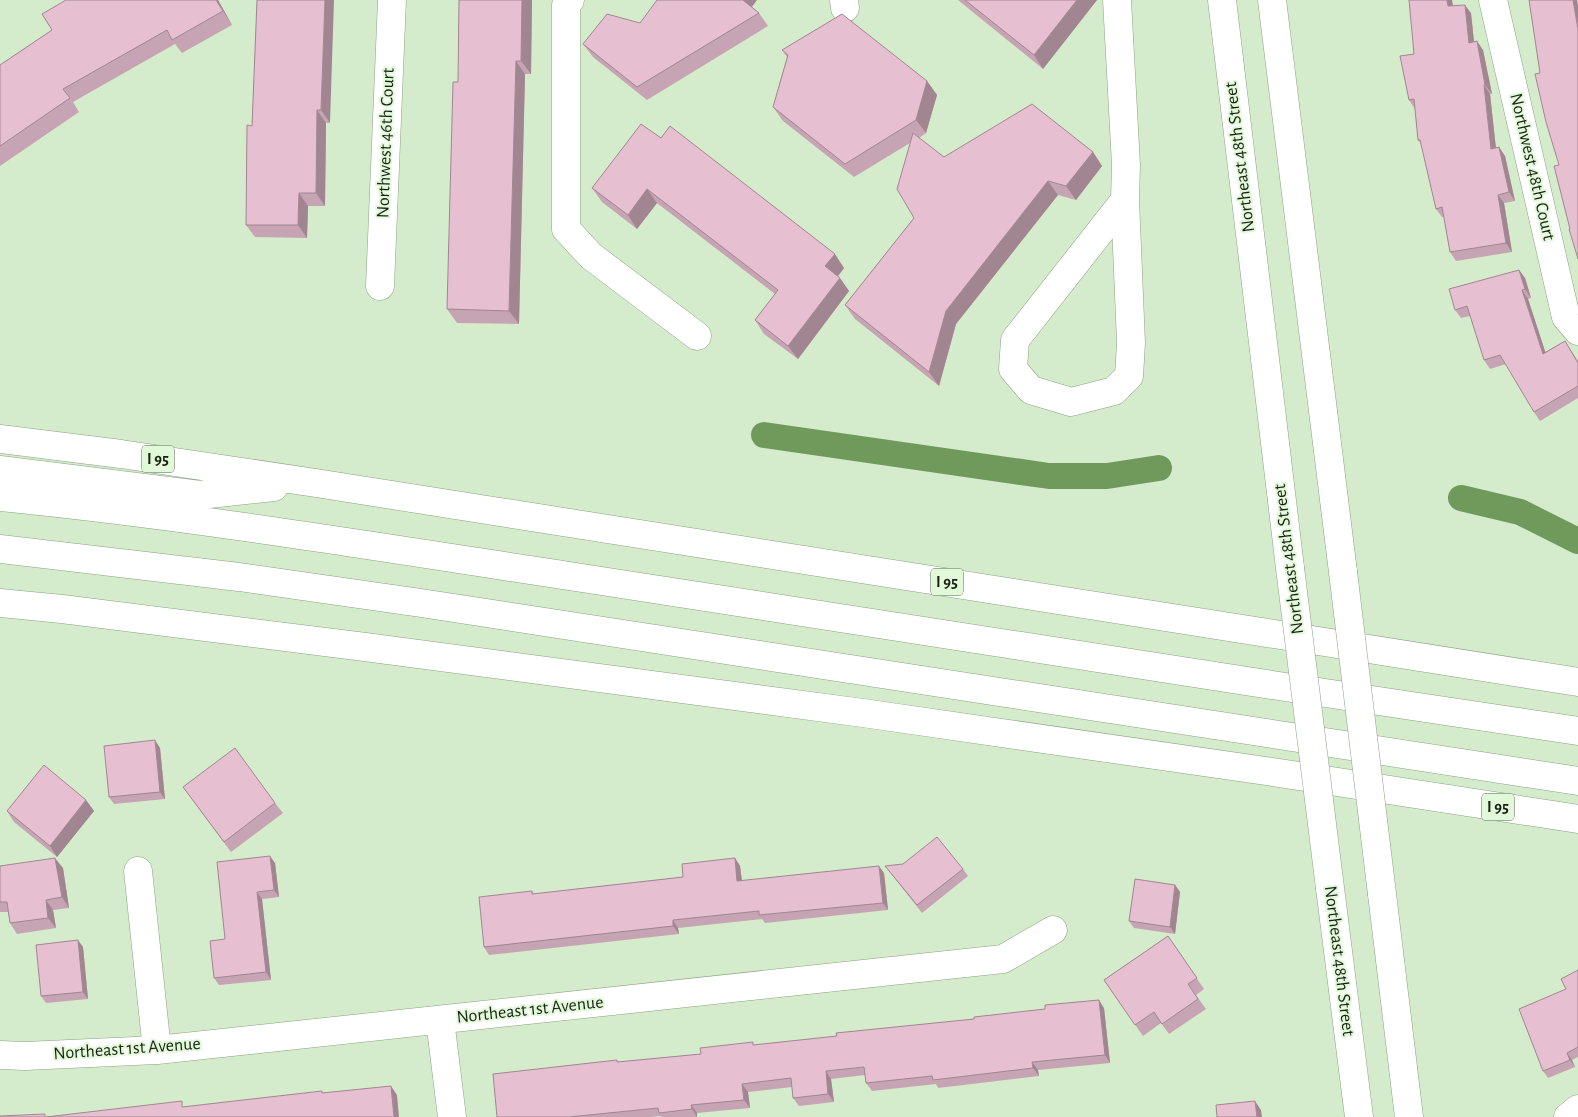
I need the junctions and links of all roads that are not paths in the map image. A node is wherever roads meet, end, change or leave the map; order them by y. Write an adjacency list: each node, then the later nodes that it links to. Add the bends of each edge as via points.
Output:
1 (392, 0): 8 (main road, Northwest 46th Court)
2 (570, 0): 10 (main road, via 566,5 566,229 591,256)
3 (1117, 0): 7 (main road)
4 (1222, 0): 27 (main road, Northeast 48th Street, bridge)
5 (1272, 0): 28 (main road, bridge)
6 (1493, 0): 9 (main road, Northwest 48th Court, via 1566,317)
7 (1125, 200): 7 (main road, via 1132,343 1129,376 1114,391 1071,402 1031,390 1012,369 1015,340)
8 (380, 286)
9 (1578, 331)
10 (696, 336)
11 (0, 439): 13 (main road, I 95)
12 (0, 470): 13 (main road, via 200,495)
13 (316, 483): 17 (main road, I 95)
14 (0, 498): 18 (main road, via 131,512 382,547)
15 (0, 549): 19 (main road, via 210,573 420,603)
16 (0, 603): 20 (main road, I 95, via 365,647 872,715 1218,763)
17 (1578, 682)
18 (1578, 732)
19 (1578, 781)
20 (1578, 819)
21 (138, 871): 24 (main road)
22 (1053, 930): 23 (main road, Northeast 1st Avenue, via 1003,959)
23 (440, 1020): 24 (main road, Northeast 1st Avenue); 26 (main road)
24 (157, 1050): 25 (main road, Northeast 1st Avenue)
25 (0, 1055)
26 (452, 1117)
27 (1359, 1117)
28 (1409, 1117)

